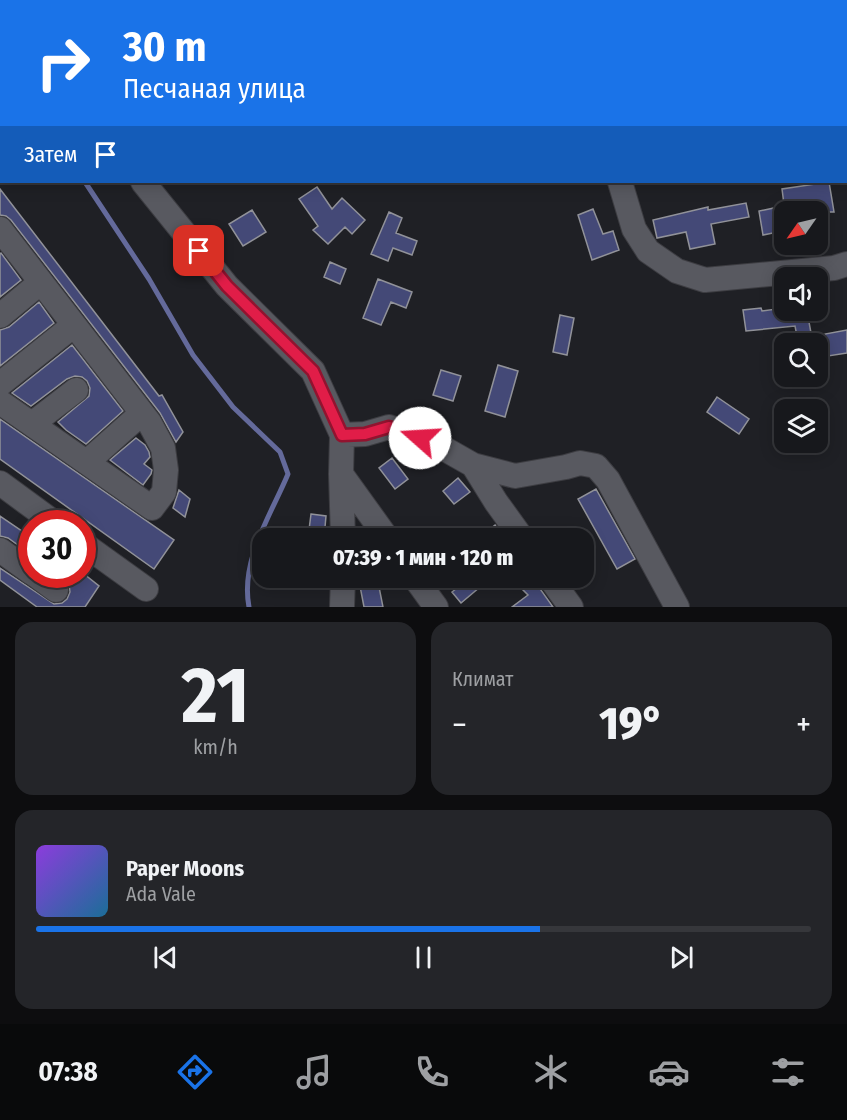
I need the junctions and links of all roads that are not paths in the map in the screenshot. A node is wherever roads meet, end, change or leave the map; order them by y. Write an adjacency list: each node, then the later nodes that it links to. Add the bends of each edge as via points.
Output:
1 (144, 183): 13 (street, via 227,286 313,371)
2 (620, 183): 4 (street, via 634,230 648,251 677,271 705,280)
3 (3, 238): 5 (street)
4 (847, 264)
5 (41, 282): 6 (street); 7 (street)
6 (0, 316)
7 (74, 325): 8 (street); 11 (street)
8 (0, 384)
9 (76, 390): 12 (street)
10 (0, 402): 12 (street)
11 (142, 413): 14 (street); 14 (street, via 163,448 166,470 164,492 152,508)
12 (32, 424): 14 (street)
13 (342, 435): 15 (street, via 389,427 436,444); 16 (street)
14 (87, 462)
15 (473, 465): 21 (street); 34 (street, via 515,476 580,463 596,466 608,480)
16 (341, 474): 19 (street); 20 (street)
17 (0, 483): 18 (street)
18 (37, 510)
19 (343, 528)
20 (380, 528)
21 (515, 528)
22 (0, 550): 24 (street)
23 (96, 553): 29 (street)
24 (18, 563)
25 (53, 588): 30 (street)
26 (343, 588): 31 (street)
27 (422, 588): 32 (street)
28 (557, 588): 33 (street)
29 (146, 589)
30 (56, 590)
31 (342, 607)
32 (436, 607)
33 (571, 607)
34 (677, 607)

